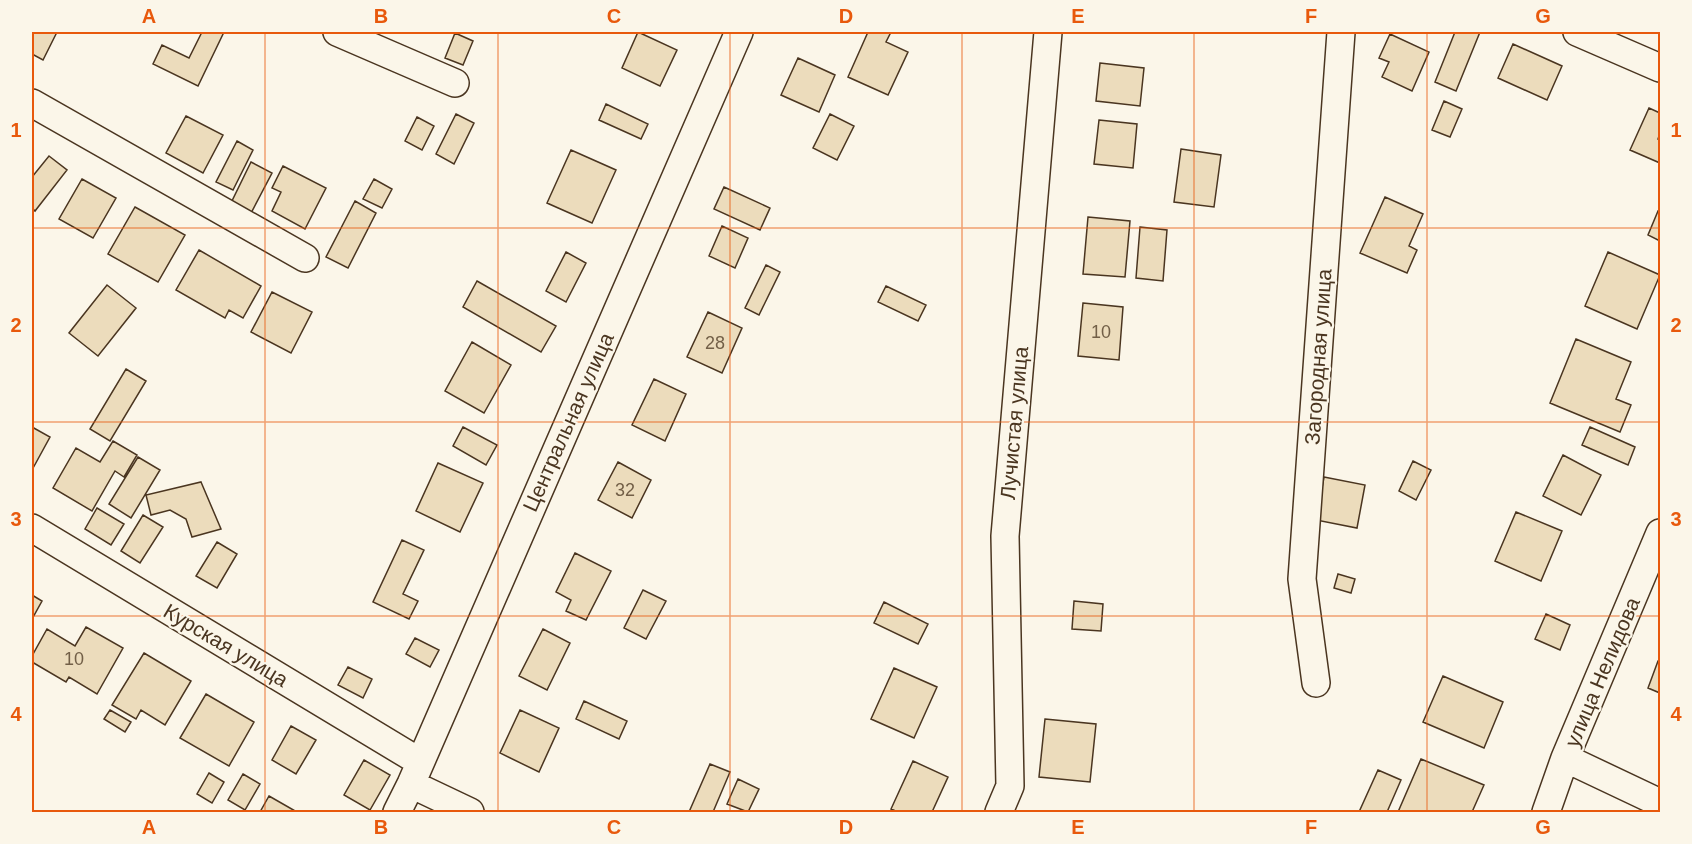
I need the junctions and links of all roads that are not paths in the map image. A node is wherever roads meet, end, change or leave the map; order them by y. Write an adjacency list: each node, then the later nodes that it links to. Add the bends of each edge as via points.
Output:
1 (337, 32): 7 (street)
2 (739, 32): 14 (street, Центральная улица)
3 (1048, 32): 18 (street, Лучистая улица, via 1005,536 1010,786)
4 (1341, 32): 12 (street, Загородная улица, via 1302,579)
5 (1577, 32): 6 (street)
6 (1660, 68)
7 (455, 83)
8 (32, 103): 9 (street)
9 (305, 258)
10 (32, 528): 14 (street, Курская улица)
11 (1660, 533): 13 (street, улица Нелидова)
12 (1316, 683)
13 (1565, 758): 15 (street); 19 (street, улица Нелидова)
14 (416, 773): 16 (street, Центральная улица); 17 (street, Курская улица)
15 (1660, 803)
16 (397, 813)
17 (470, 813)
18 (999, 813)
19 (1546, 813)

